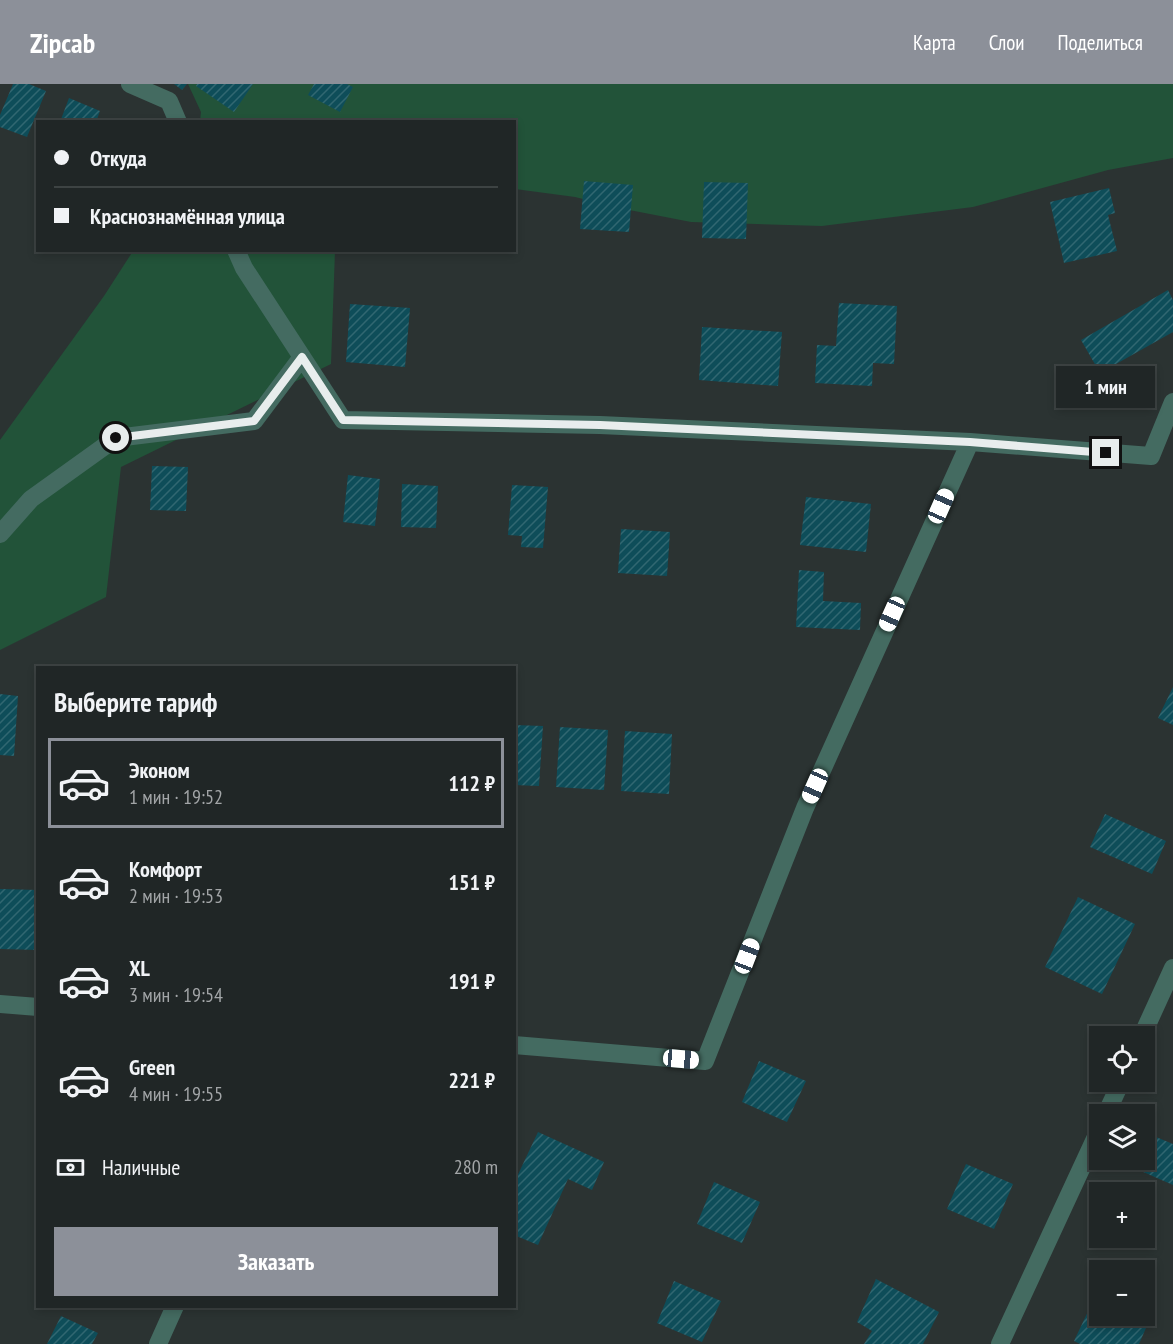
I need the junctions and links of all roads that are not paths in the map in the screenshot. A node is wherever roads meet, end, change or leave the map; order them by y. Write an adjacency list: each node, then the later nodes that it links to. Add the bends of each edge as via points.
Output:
1 (130, 84): 2 (street, via 169,101)
2 (177, 120)
3 (237, 252): 4 (street)
4 (302, 357): 6 (street, via 343,420 600,425); 7 (street, via 254,421 116,438 31,500)
5 (1173, 402): 6 (street, via 1151,456)
6 (970, 442): 12 (street, via 805,808 705,1061)
7 (0, 534)
8 (1173, 968): 11 (street)
9 (0, 1004): 10 (street)
10 (36, 1007)
11 (1147, 1026)
12 (516, 1046)
13 (1089, 1152): 16 (street)
14 (174, 1308): 15 (street)
15 (158, 1344)
16 (1000, 1344)

